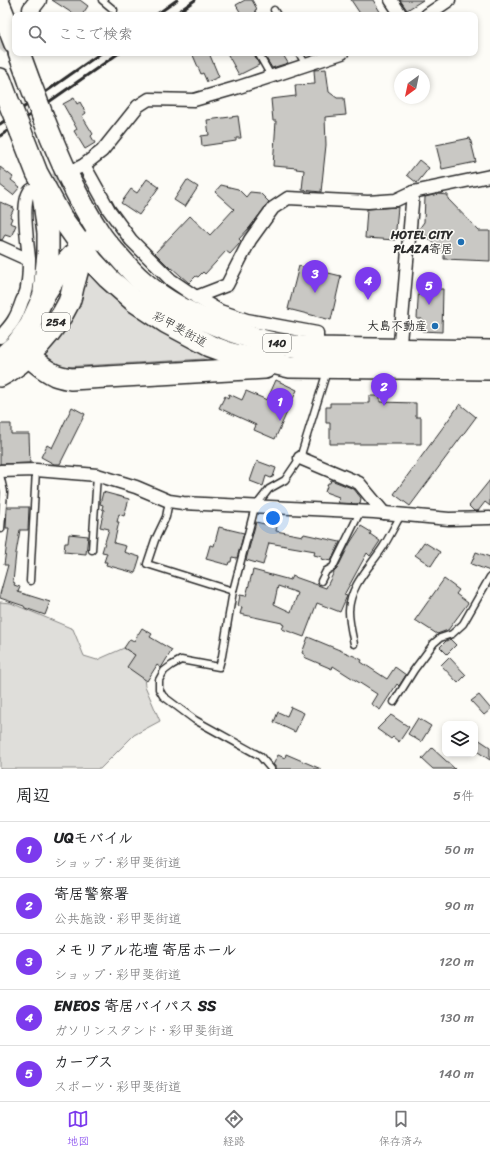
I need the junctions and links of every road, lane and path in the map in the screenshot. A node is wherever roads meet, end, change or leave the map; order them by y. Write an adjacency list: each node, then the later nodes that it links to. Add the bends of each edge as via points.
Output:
1 (102, 0): 5 (lane)
2 (391, 0): 6 (street)
3 (449, 0): 7 (street)
4 (0, 6): 8 (highway)
5 (114, 10)
6 (398, 12)
7 (431, 12)
8 (12, 36)
9 (20, 56): 19 (highway, 彩甲斐街道 / 140, bridge, via 58,155)
10 (260, 56): 14 (lane)
11 (301, 56): 13 (lane)
12 (333, 56): 13 (street)
13 (306, 65): 14 (street)
14 (271, 76): 24 (street, via 194,100 148,99 138,106 102,151 78,168 131,240 171,280)
15 (4, 89): 17 (highway, 彩甲斐街道 / 140, bridge, via 21,132)
16 (490, 176): 18 (street)
17 (34, 181): 21 (highway, 彩甲斐街道 / 140); 22 (street, via 26,196); 23 (highway, via 43,198 48,233)
18 (413, 192): 24 (street, via 396,200 368,202 288,198 273,208 250,240 227,285); 29 (street)
19 (100, 235): 21 (highway, 254); 25 (highway, 彩甲斐街道 / 140, via 142,281 160,296 237,333)
20 (0, 247): 22 (street)
21 (83, 248): 23 (highway, 254, via 61,268); 26 (highway, 254, via 69,301 45,338); 30 (highway, 彩甲斐街道 / 140, via 108,278 134,302 167,324 232,354)
22 (29, 260): 26 (street, via 27,288 11,325)
23 (44, 295): 26 (highway, 254, via 30,326)
24 (196, 297): 25 (street)
25 (271, 334): 29 (highway, 彩甲斐街道 / 140, via 293,346)
26 (15, 346): 28 (highway, 254); 30 (highway, via 56,376 71,379); 33 (highway, 254)
27 (490, 351): 29 (highway, 彩甲斐街道 / 140)
28 (0, 359)
29 (399, 359): 31 (highway, 彩甲斐街道 / 140); 32 (highway, 彩甲斐街道 / 140)
30 (290, 367): 31 (highway, 彩甲斐街道 / 140)
31 (329, 367): 34 (lane)
32 (490, 369)
33 (0, 376)
34 (300, 458): 40 (lane, via 285,480 268,489); 42 (street, via 359,483)
35 (36, 470): 36 (street); 38 (street); 49 (lane)
36 (0, 471)
37 (0, 475): 45 (lane, via 4,492)
38 (97, 475): 39 (street); 46 (lane)
39 (169, 501): 40 (street); 50 (lane, via 166,517 147,564)
40 (255, 507): 41 (street); 50 (lane)
41 (360, 512): 42 (street); 48 (lane, via 334,567 326,571)
42 (384, 513): 43 (street)
43 (401, 514): 44 (street, via 449,519); 51 (lane, via 359,580 353,595 349,610)
44 (490, 518)
45 (1, 529)
46 (92, 550)
47 (490, 577): 52 (lane, via 463,624 434,644)
48 (321, 580)
49 (30, 581)
50 (233, 591): 53 (lane, via 219,667 181,660 164,671 159,680 159,689 163,696 195,720 260,756)
51 (354, 644)
52 (394, 702)
53 (271, 769)

